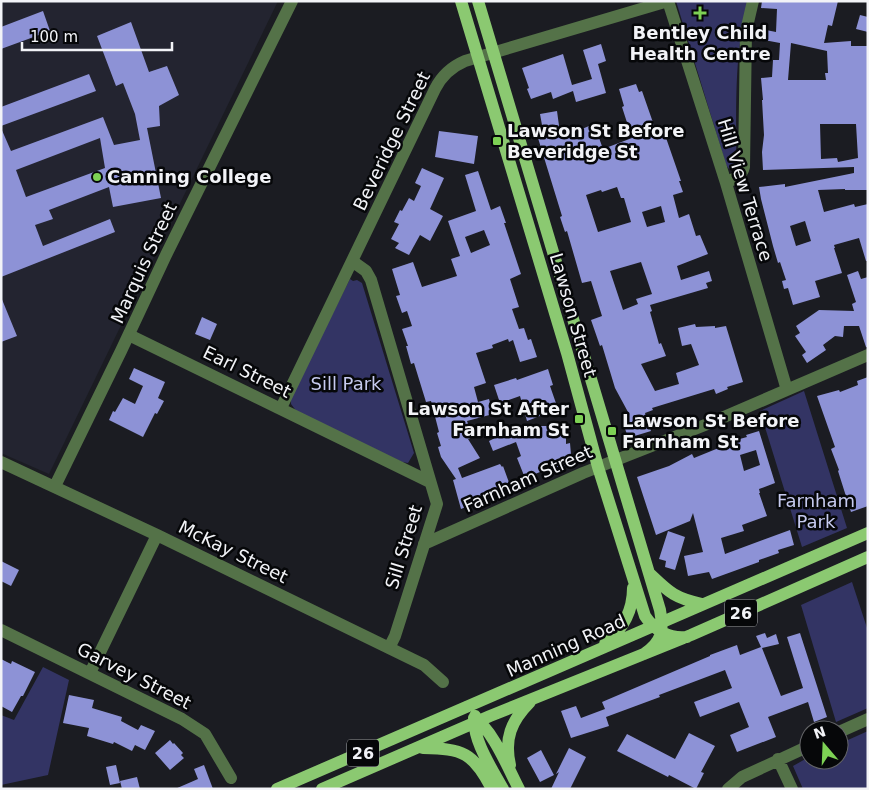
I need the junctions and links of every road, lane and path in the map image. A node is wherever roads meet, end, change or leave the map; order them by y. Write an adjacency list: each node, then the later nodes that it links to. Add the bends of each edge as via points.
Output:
1 (292, 1): 10 (street, Marquis Street)
2 (462, 1): 7 (main road, Lawson Street)
3 (478, 1): 6 (main road, Lawson Street)
4 (668, 1): 6 (street, Beveridge Street); 8 (street, Hill View Terrace)
5 (752, 1): 8 (street, via 745,48 744,167 743,172)
6 (493, 53): 7 (street, Beveridge Street); 14 (main road, Lawson Street)
7 (478, 57): 9 (street, Beveridge Street, via 456,65 440,79); 16 (main road, Lawson Street)
8 (726, 183): 12 (street, Hill View Terrace)
9 (352, 261): 13 (street, Beveridge Street); 17 (street, Sill Street, via 366,271 371,280)
10 (129, 335): 13 (street, Earl Street); 18 (street, Marquis Street)
11 (868, 355): 12 (street, Farnham Street)
12 (787, 390): 14 (street, Farnham Street)
13 (281, 408): 17 (street, Earl Street)
14 (615, 461): 16 (street, Farnham Street); 24 (main road, Lawson Street)
15 (1, 462): 18 (street, McKay Street)
16 (598, 467): 21 (street, Farnham Street); 23 (main road, Lawson Street)
17 (430, 482): 21 (street, Sill Street, via 437,504)
18 (55, 486): 20 (street, McKay Street)
19 (868, 533): 25 (main road, Manning Road / 26)
20 (157, 535): 29 (street, McKay Street); 32 (street)
21 (424, 544): 29 (street, Sill Street)
22 (868, 556): 28 (main road, Manning Road / 26)
23 (630, 572): 26 (main road, Lawson Street, via 645,616); 30 (main road, via 633,590 627,617 612,638)
24 (650, 573): 25 (main road, via 680,599); 26 (main road, Lawson Street)
25 (702, 604): 26 (main road, Manning Road / 26)
26 (659, 626): 28 (main road, via 672,637); 30 (main road, Manning Road / 26); 31 (main road, via 654,647)
27 (1, 630): 32 (street, Garvey Street)
28 (686, 637): 31 (main road, Manning Road / 26)
29 (389, 648): 33 (street, McKay Street, via 424,665)
30 (595, 652): 35 (main road, Manning Road / 26)
31 (644, 654): 34 (main road, Manning Road / 26)
32 (90, 673): 43 (street, Garvey Street, via 205,734)
33 (443, 682)
34 (534, 699): 38 (main road, Manning Road / 26); 44 (main road, via 519,714 510,731 508,752)
35 (486, 700): 36 (main road, Manning Road / 26); 38 (main road, via 479,708)
36 (454, 714): 38 (main road, via 464,714); 45 (main road, Manning Road / 26)
37 (868, 719): 39 (street)
38 (476, 721): 40 (main road, Manning Road / 26); 44 (main road, via 488,730); 48 (main road, via 476,736)
39 (849, 728)
40 (418, 748): 46 (main road, Manning Road / 26); 47 (main road, via 446,749 470,757)
41 (799, 751): 42 (street)
42 (778, 760): 49 (street, via 742,777); 50 (street)
43 (230, 778)
44 (516, 784)
45 (277, 789)
46 (322, 789)
47 (492, 789)
48 (503, 789)
49 (728, 789)
50 (792, 789)

